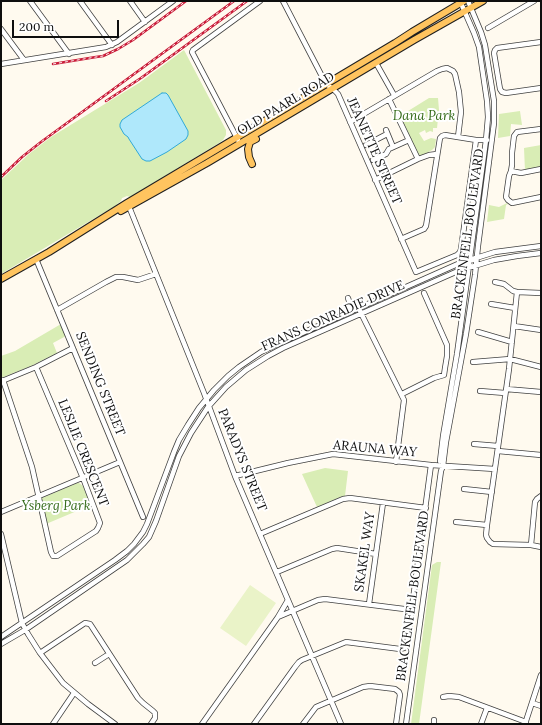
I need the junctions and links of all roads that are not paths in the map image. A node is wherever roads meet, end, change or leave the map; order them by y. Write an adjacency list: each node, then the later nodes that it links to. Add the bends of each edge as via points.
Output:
1 (30, 1): 18 (street)
2 (80, 1): 17 (street)
3 (130, 1): 13 (street)
4 (173, 1): 13 (street)
5 (260, 1): 35 (street, via 192,52)
6 (283, 1): 22 (street, JEANETTE STREET)
7 (468, 1): 11 (street, BRACKENFELL BOULEVARD)
8 (483, 1): 11 (main road, OLD PAARL ROAD)
9 (534, 1): 14 (street)
10 (462, 2): 12 (street, BRACKENFELL BOULEVARD); 22 (main road, OLD PAARL ROAD)
11 (471, 8): 12 (main road, OLD PAARL ROAD); 34 (street, BRACKENFELL BOULEVARD, via 486,49 494,110)
12 (464, 12): 20 (main road, OLD PAARL ROAD); 33 (street, BRACKENFELL BOULEVARD, via 479,47 488,109)
13 (145, 22): 17 (street)
14 (488, 28)
15 (1, 29): 19 (street)
16 (541, 42): 23 (street, via 499,48 494,54 499,88 502,92)
17 (112, 45): 18 (street)
18 (69, 54): 19 (street)
19 (24, 60): 21 (street)
20 (376, 63): 24 (main road, OLD PAARL ROAD); 25 (street)
21 (1, 64)
22 (326, 84): 24 (street, JEANETTE STREET); 35 (main road, OLD PAARL ROAD)
23 (541, 88)
24 (333, 89): 27 (street, JEANETTE STREET, via 338,94); 28 (main road, OLD PAARL ROAD)
25 (394, 95): 26 (street); 30 (street, via 437,71 447,68 452,71 459,92 461,112)
26 (389, 99): 27 (street); 31 (street)
27 (350, 122): 44 (street, JEANETTE STREET)
28 (275, 123): 35 (main road, OLD PAARL ROAD); 41 (main road, via 250,142 248,152)
29 (541, 129): 43 (street, via 517,132 514,136)
30 (458, 137): 32 (street); 38 (street, via 442,136)
31 (409, 140): 37 (street); 39 (street)
32 (476, 140): 33 (street); 47 (street, JEANETTE STREET, via 460,252 416,272)
33 (486, 140): 34 (street); 52 (street, BRACKENFELL BOULEVARD)
34 (492, 140): 50 (street, BRACKENFELL BOULEVARD)
35 (238, 141): 46 (main road, OLD PAARL ROAD)
36 (366, 145): 37 (street, via 387,132)
37 (393, 147): 40 (street, via 388,149 386,154)
38 (437, 154): 39 (street); 47 (street, via 426,226)
39 (418, 159): 44 (street)
40 (373, 160)
41 (252, 164)
42 (541, 169): 43 (street, via 521,173)
43 (511, 171): 45 (street, via 506,195 510,202)
44 (375, 180): 47 (street, JEANETTE STREET)
45 (541, 197)
46 (128, 205): 51 (main road, OLD PAARL ROAD); 55 (street, PARADYS STREET)
47 (401, 239)
48 (541, 246): 50 (street, FRANS CONRADIE DRIVE, via 505,250)
49 (541, 253): 53 (street, FRANS CONRADIE DRIVE, via 504,258)
50 (477, 257): 52 (street, FRANS CONRADIE DRIVE); 53 (street, BRACKENFELL BOULEVARD)
51 (36, 259): 56 (main road, OLD PAARL ROAD); 65 (street, SENDING STREET)
52 (469, 260): 54 (street, BRACKENFELL BOULEVARD); 63 (street, FRANS CONRADIE DRIVE)
53 (476, 266): 54 (street, FRANS CONRADIE DRIVE); 90 (street, BRACKENFELL BOULEVARD)
54 (468, 268): 67 (street, FRANS CONRADIE DRIVE); 90 (street, BRACKENFELL BOULEVARD, via 442,442)
55 (156, 274): 65 (street, via 138,280 116,277); 82 (street, PARADYS STREET)
56 (1, 279)
57 (495, 282): 58 (street)
58 (517, 292): 60 (street); 64 (street)
59 (424, 293): 81 (street, via 447,345 444,375)
60 (541, 293)
61 (348, 298): 66 (street)
62 (491, 304): 64 (street)
63 (358, 307): 66 (street, FRANS CONRADIE DRIVE); 67 (street)
64 (516, 308): 68 (street)
65 (57, 310): 72 (street, SENDING STREET)
66 (349, 312): 82 (street, FRANS CONRADIE DRIVE, via 261,352 228,376)
67 (362, 314): 81 (street); 83 (street, FRANS CONRADIE DRIVE, via 263,359 237,377)
68 (514, 326): 69 (street); 71 (street)
69 (541, 330)
70 (478, 332): 71 (street)
71 (512, 342): 73 (street)
72 (73, 348): 75 (street); 87 (street, SENDING STREET)
73 (510, 358): 74 (street); 76 (street); 79 (street)
74 (473, 362)
75 (36, 367): 77 (street); 93 (street, LESLIE CRESCENT)
76 (541, 367)
77 (2, 381): 96 (street, LESLIE CRESCENT, via 32,467)
78 (480, 391): 79 (street)
79 (506, 391): 80 (street); 85 (street)
80 (541, 392)
81 (402, 394): 88 (street, via 404,403)
82 (206, 400): 83 (street, PARADYS STREET); 115 (street, FRANS CONRADIE DRIVE, via 179,440 149,520 139,538 127,551)
83 (208, 406): 92 (street, PARADYS STREET); 116 (street, FRANS CONRADIE DRIVE, via 184,446 156,522 143,544 127,560)
84 (474, 444): 85 (street)
85 (498, 449): 86 (street); 91 (street)
86 (541, 455)
87 (120, 462): 93 (street); 101 (street, SENDING STREET)
88 (396, 462): 89 (street, ARAUNA WAY); 92 (street, ARAUNA WAY, via 330,454)
89 (431, 465): 90 (street, ARAUNA WAY); 99 (street)
90 (441, 467): 91 (street, ARAUNA WAY); 139 (street, BRACKENFELL BOULEVARD)
91 (495, 468): 95 (street)
92 (235, 476): 105 (street, PARADYS STREET)
93 (82, 478): 96 (street); 96 (street, LESLIE CRESCENT, via 100,525 96,531 57,556 53,556 51,552)
94 (464, 489): 95 (street)
95 (492, 492): 103 (street)
96 (38, 496): 100 (street)
97 (539, 497): 106 (street, via 535,502)
98 (383, 503): 99 (street); 105 (street, via 350,498 340,500); 108 (street, SKAKEL WAY)
99 (426, 508): 112 (street)
100 (1, 512)
101 (143, 517)
102 (456, 522): 103 (street)
103 (487, 525): 106 (street, via 486,535 490,542)
104 (1, 534): 115 (street)
105 (260, 534): 109 (street, PARADYS STREET)
106 (531, 545): 107 (street)
107 (541, 547)
108 (376, 554): 109 (street, via 337,548); 111 (street, SKAKEL WAY)
109 (277, 572): 110 (street, PARADYS STREET)
110 (288, 600): 113 (street, PARADYS STREET); 114 (street)
111 (370, 604): 112 (street); 113 (street, via 322,599)
112 (412, 610): 121 (street, via 407,644 404,648 346,642)
113 (293, 611): 114 (street); 121 (street, PARADYS STREET)
114 (278, 617): 134 (street)
115 (22, 623): 116 (street); 117 (street, FRANS CONRADIE DRIVE)
116 (25, 630): 118 (street, FRANS CONRADIE DRIVE); 119 (street)
117 (1, 637)
118 (1, 644)
119 (40, 653): 120 (street, via 85,623 90,624); 124 (street)
120 (109, 654): 122 (street); 133 (street, via 138,698 155,713)
121 (312, 656): 126 (street, PARADYS STREET); 135 (street, via 297,664)
122 (95, 663)
123 (541, 675): 127 (street)
124 (74, 693): 131 (street); 132 (street)
125 (443, 697): 129 (street, via 459,697)
126 (331, 700): 136 (street, via 316,707); 137 (street, PARADYS STREET); 138 (street, via 367,686 398,690 400,695)
127 (532, 703): 128 (street); 130 (street)
128 (541, 706)
129 (487, 708): 130 (street); 140 (street)
130 (526, 723)
131 (52, 724)
132 (115, 724)
133 (151, 724)
134 (202, 724)
135 (254, 724)
136 (303, 724)
137 (341, 724)
138 (396, 724)
139 (406, 724)
140 (481, 724)

